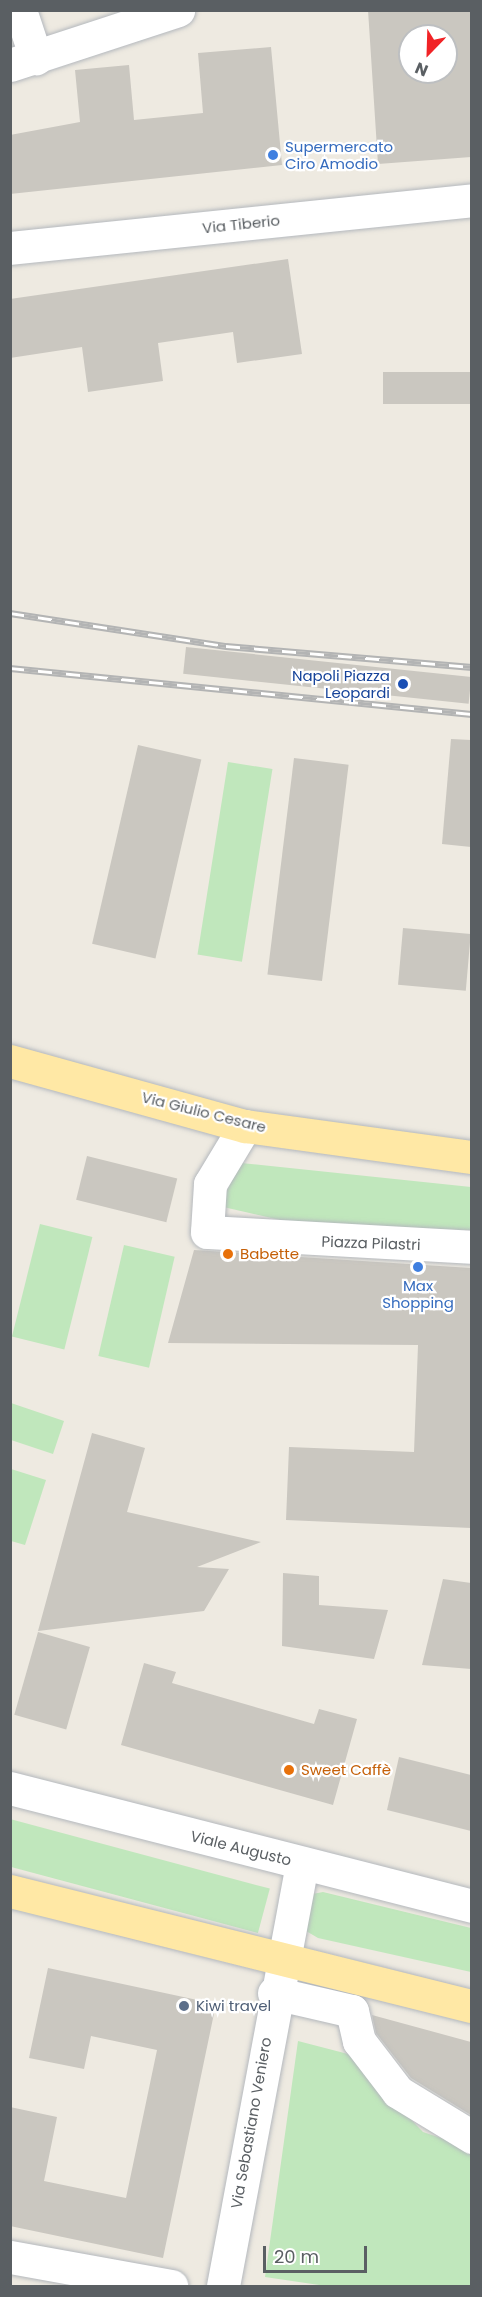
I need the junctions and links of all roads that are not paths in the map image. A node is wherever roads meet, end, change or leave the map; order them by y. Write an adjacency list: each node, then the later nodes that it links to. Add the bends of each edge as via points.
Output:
1 (20, 10): 3 (street)
2 (178, 10): 3 (street)
3 (23, 61)
4 (471, 200): 5 (street, Via Tiberio)
5 (10, 248)
6 (10, 1061): 7 (main road, Via Giulio Cesare)
7 (245, 1126): 8 (main road, Via Giulio Cesare); 9 (street, Piazza Pilastri, via 210,1184 207,1232)
8 (471, 1157)
9 (471, 1247)
10 (10, 1788): 11 (street, Viale Augusto)
11 (302, 1863): 13 (street, Viale Augusto); 14 (street, Via Sebastiano Veniero)
12 (10, 1891): 14 (main road)
13 (471, 1906)
14 (280, 1959): 15 (street, Via Sebastiano Veniero); 16 (main road)
15 (274, 1993): 17 (street, via 352,2012 359,2041 398,2092); 20 (street, Via Sebastiano Veniero)
16 (471, 2006)
17 (471, 2137)
18 (10, 2257): 19 (street)
19 (171, 2286)
20 (223, 2286)

